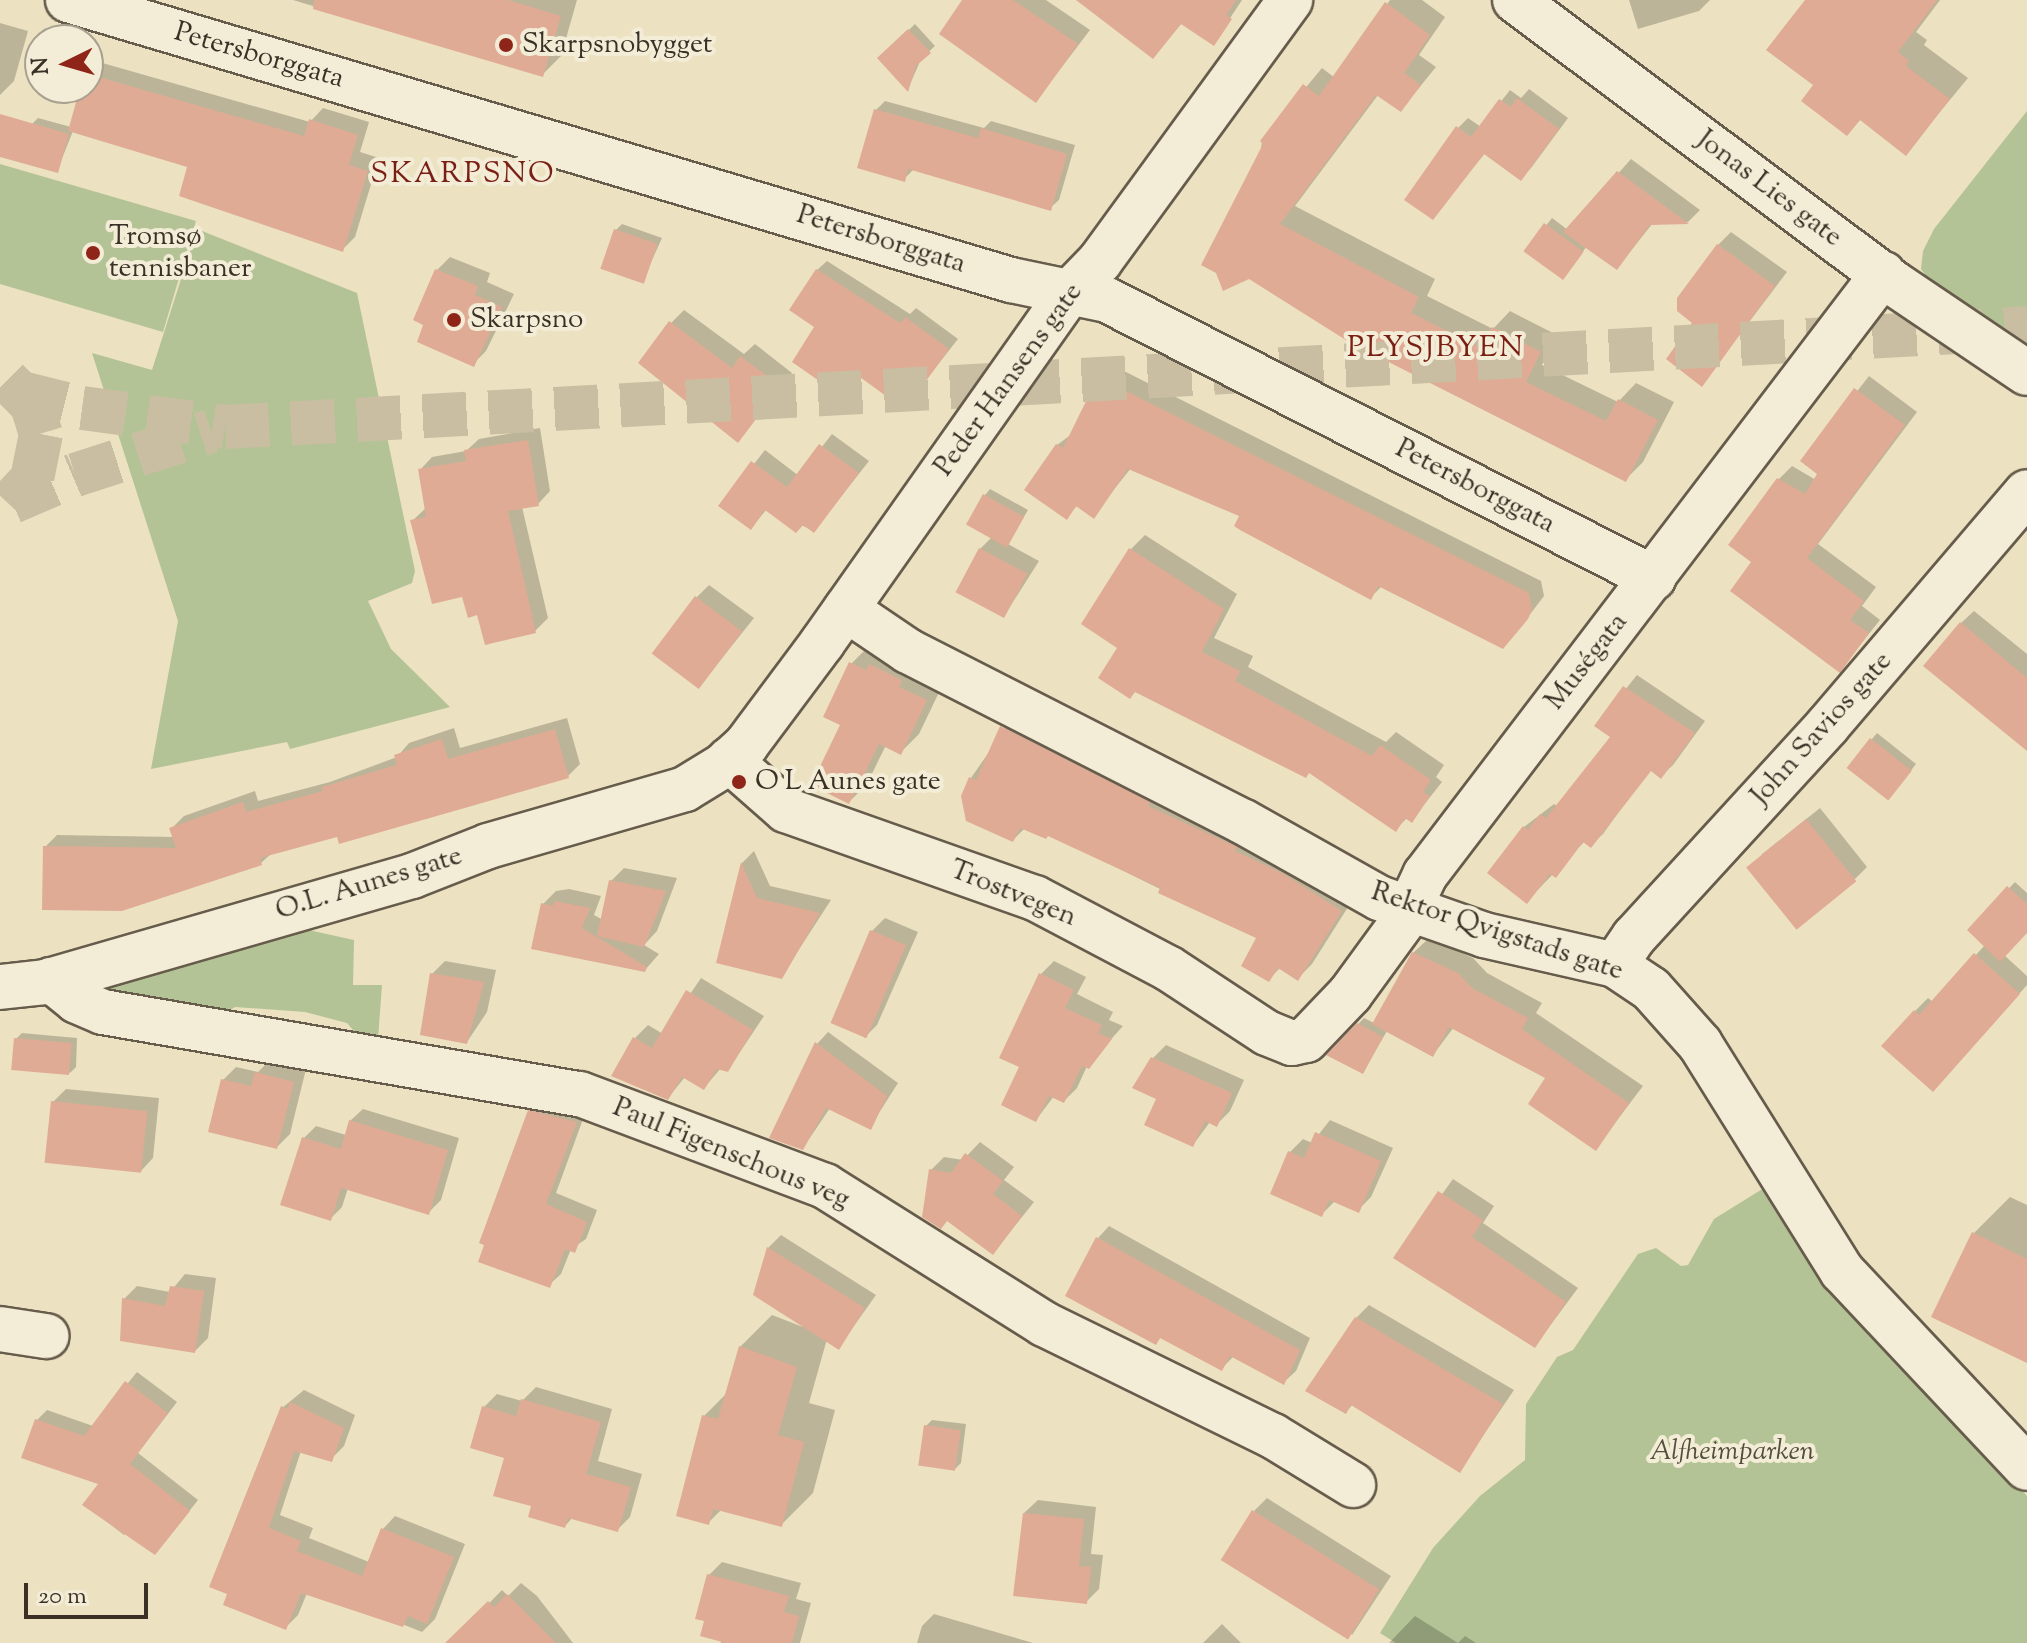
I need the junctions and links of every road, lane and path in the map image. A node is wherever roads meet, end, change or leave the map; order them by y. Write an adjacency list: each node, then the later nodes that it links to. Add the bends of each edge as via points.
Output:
1 (68, 0): 5 (street, Petersborggata, via 1011,280)
2 (1290, 0): 5 (street, Peder Hansens gate, via 1100,261)
3 (1515, 0): 4 (street, Jonas Lies gate)
4 (1883, 274): 6 (street, Jonas Lies gate); 8 (street, Muségata)
5 (1070, 292): 8 (street, Petersborggata, via 1107,300 1146,318); 9 (street, Peder Hansens gate)
6 (2027, 373)
7 (2027, 492): 12 (street, John Savios gate)
8 (1653, 578): 11 (street, Muségata, via 1425,875)
9 (846, 609): 10 (street, Peder Hansens gate, via 746,745); 11 (street, Rektor Qvigstads gate, via 908,651 1242,821 1359,888)
10 (729, 760): 13 (street, O.L. Aunes gate, via 685,789); 15 (street, Trostvegen, via 786,810 1035,898 1168,968)
11 (1411, 907): 12 (street, Rektor Qvigstads gate, via 1484,935); 15 (street, Muségata, via 1319,1031)
12 (1615, 965): 18 (street, Rektor Qvigstads gate, via 1660,997 1683,1022 1819,1241 1856,1289)
13 (51, 980): 14 (street, O.L. Aunes gate); 19 (street, Paul Figenschous veg, via 77,1001 103,1012 580,1094 825,1186 1044,1324 1273,1436)
14 (0, 987)
15 (1292, 1043)
16 (0, 1329): 17 (street)
17 (46, 1336)
18 (2027, 1468)
19 (1353, 1485)

